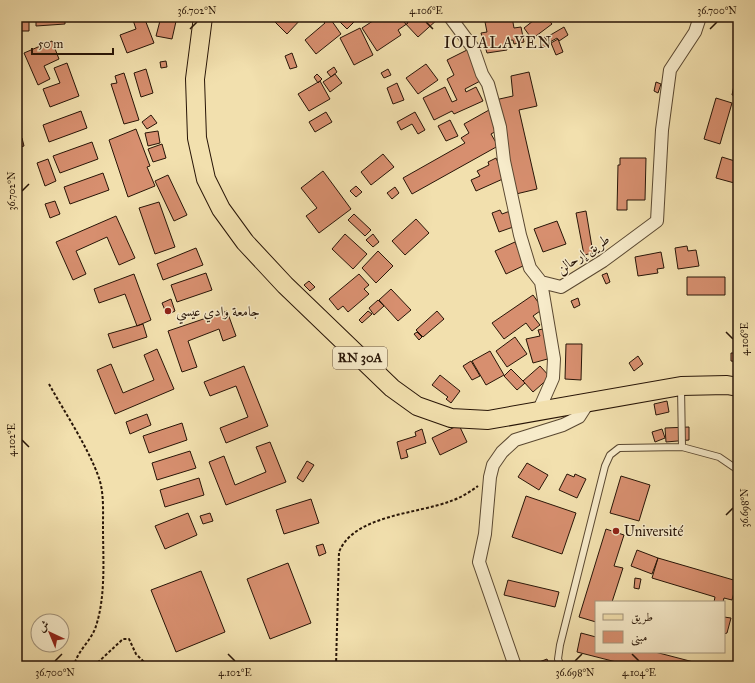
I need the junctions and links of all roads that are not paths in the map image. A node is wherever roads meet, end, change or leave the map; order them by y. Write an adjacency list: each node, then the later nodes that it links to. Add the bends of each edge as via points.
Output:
1 (203, 17): 8 (main road, RN 30A, via 195,79 197,138 206,180 221,209 245,242 285,285 386,383 417,406 451,418 488,420)
2 (450, 17): 4 (street, طريق إرحالن, via 473,48 488,84 500,127 504,161 520,235 530,268)
3 (700, 17): 4 (street, طريق إرحالن, via 695,32 670,70 662,130 657,221 604,261 561,287)
4 (541, 282): 8 (street, via 554,360 553,378)
5 (681, 386): 6 (main road, RN 30A); 7 (main road, RN 30A); 9 (lane)
6 (738, 387)
7 (588, 403): 8 (main road, RN 30A); 11 (street, via 579,418 516,440 493,465 479,562)
8 (538, 412)
9 (682, 447): 10 (lane, via 719,458); 12 (lane, via 619,448 610,455 605,466 560,645 558,659)
10 (738, 470)
11 (515, 666)
12 (561, 666)

